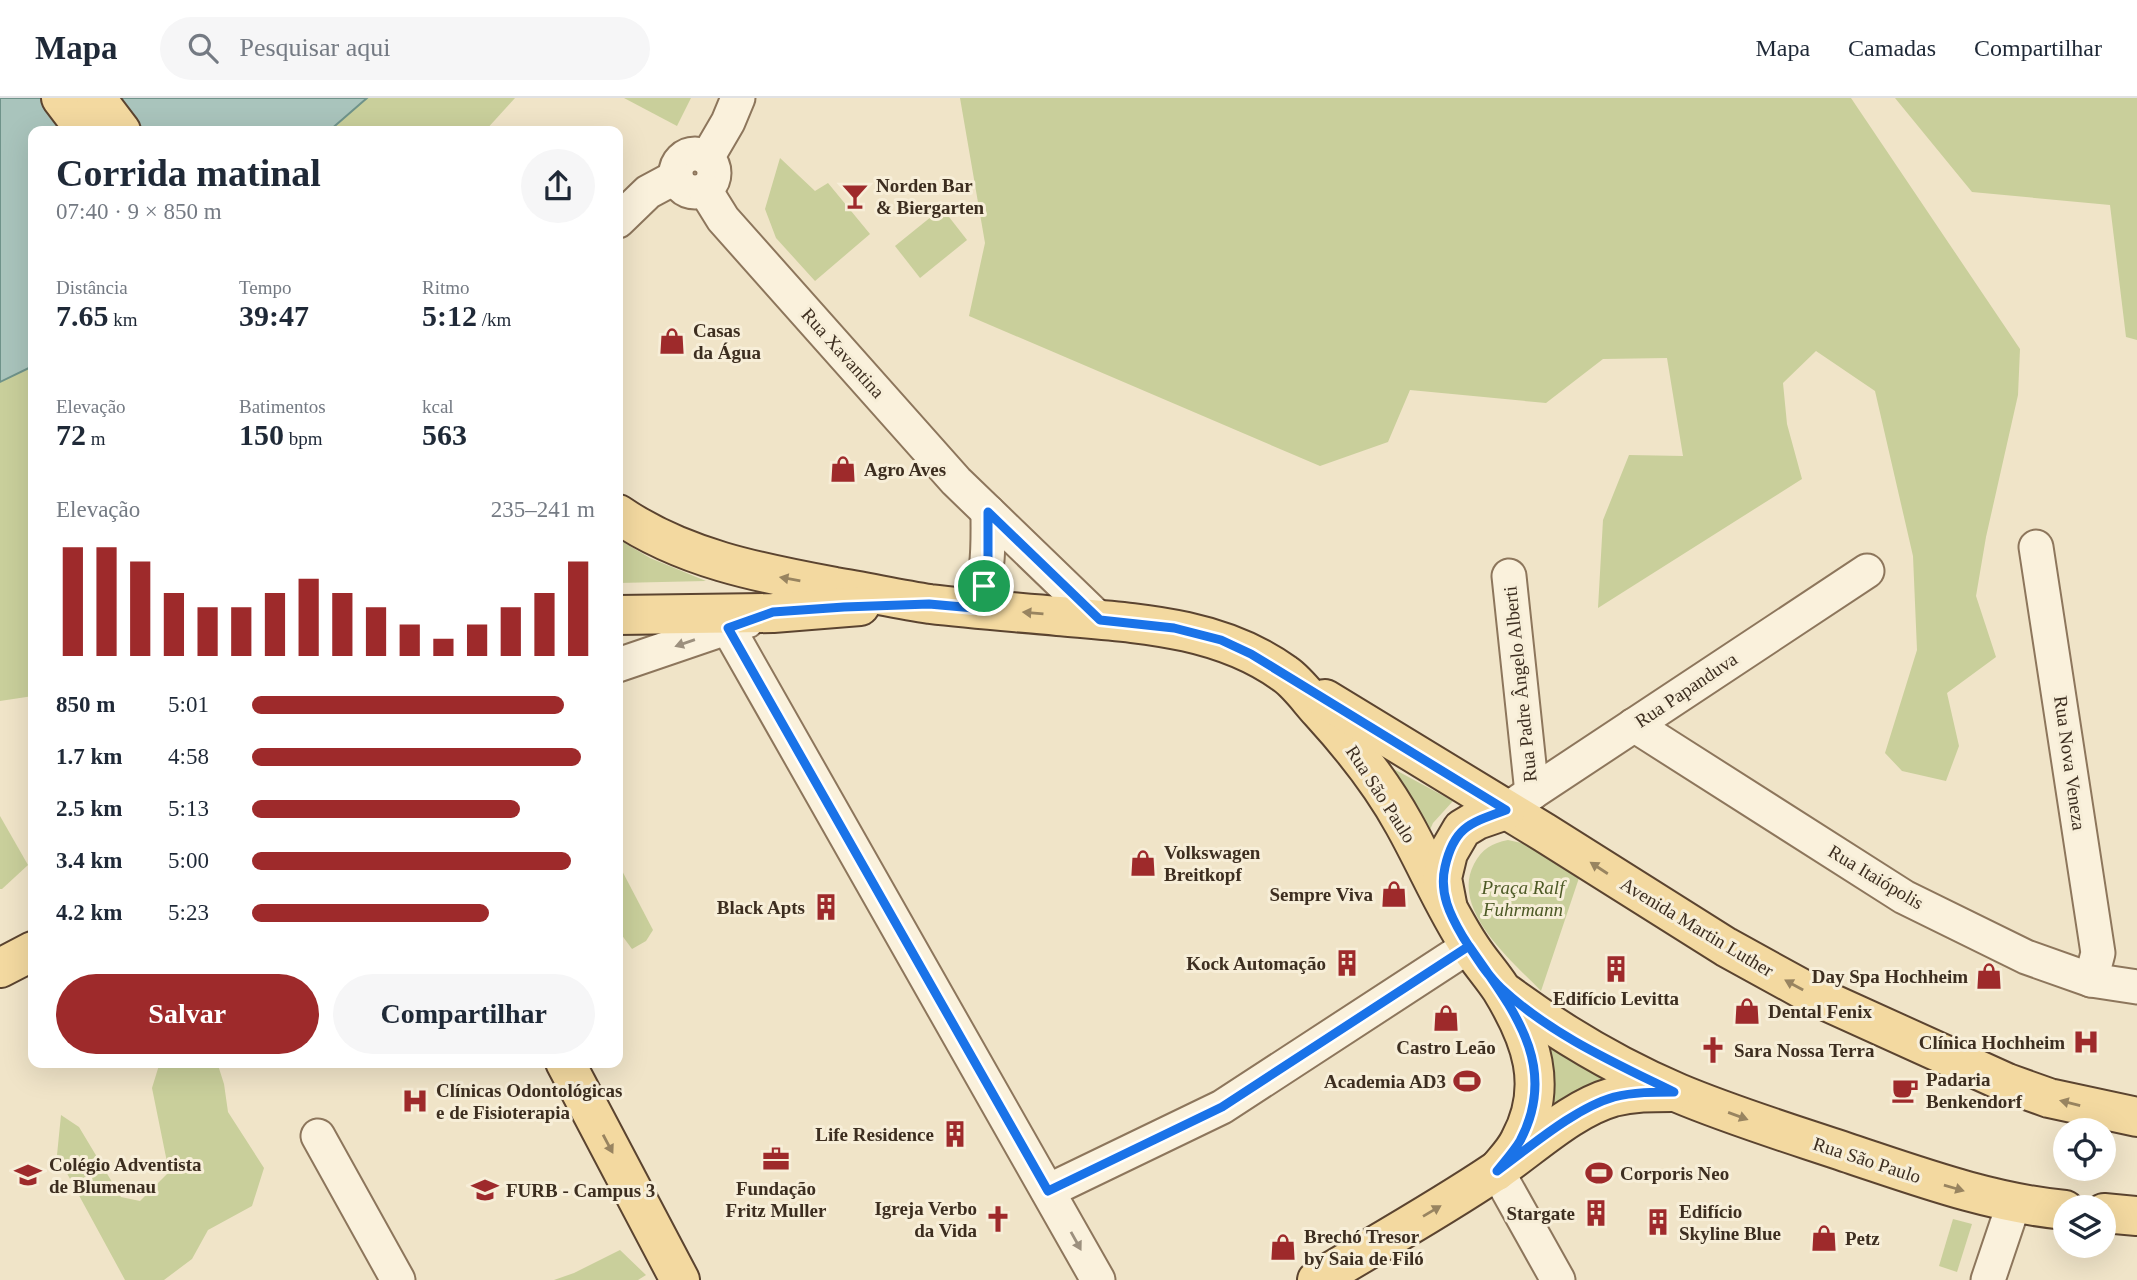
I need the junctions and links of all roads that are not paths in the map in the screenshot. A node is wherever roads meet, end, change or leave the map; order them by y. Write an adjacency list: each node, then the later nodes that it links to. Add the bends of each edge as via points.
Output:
1 (61, 98): 4 (main road)
2 (96, 98): 5 (main road)
3 (738, 98): 6 (street)
4 (82, 126)
5 (117, 126)
6 (696, 175): 7 (street, via 648,192); 8 (street, Rua Xavantina, via 723,219)
7 (623, 216)
8 (988, 512): 14 (street, via 988,572); 17 (street, Rua Xavantina)
9 (623, 517): 13 (main road, Rua São Paulo, one-way to 9, via 758,573 672,544)
10 (2036, 547): 27 (street, Rua Nova Veneza, via 2098,953)
11 (1867, 571): 21 (street, Rua Papanduva)
12 (1509, 576): 22 (street, Rua Padre Ângelo Alberti)
13 (929, 604): 14 (main road, Rua São Paulo); 15 (main road)
14 (974, 608): 17 (main road, Rua São Paulo, one-way to 14)
15 (773, 612): 16 (main road); 18 (street)
16 (623, 615)
17 (1100, 620): 20 (main road, Rua São Paulo, via 1174,628 1221,640)
18 (728, 628): 19 (street, one-way to 19); 35 (street)
19 (623, 663)
20 (1287, 675): 22 (main road, Avenida Martin Luther); 23 (main road, Rua São Paulo, via 1370,770 1404,823)
21 (1634, 725): 22 (street, Rua Papanduva); 27 (street, Rua Itaiópolis, via 1904,897 2026,957)
22 (1519, 801): 23 (main road, Rua São Paulo, via 1462,829 1448,853 1443,878); 32 (main road, Avenida Martin Luther, one-way to 22, via 2049,1098 2007,1083 1815,996 1726,947)
23 (1448, 911): 24 (main road, Rua São Paulo)
24 (1469, 946): 29 (main road, Rua São Paulo); 35 (street, via 1222,1107)
25 (28, 954): 26 (main road)
26 (0, 968)
27 (2091, 980): 28 (street, Rua Itaiópolis)
28 (2137, 987)
29 (1500, 988): 31 (main road, Rua São Paulo, via 1558,1030); 34 (main road, Rua São Paulo, via 1523,1031 1536,1084 1531,1115 1519,1142)
30 (568, 1068): 42 (main road, one-way to 42)
31 (1674, 1092): 34 (main road, Rua São Paulo, via 1611,1098 1555,1129); 36 (main road, Rua São Paulo, one-way to 36, via 1954,1189)
32 (2137, 1116)
33 (318, 1136): 41 (street)
34 (1497, 1171): 40 (main road, one-way to 34); 44 (street)
35 (1048, 1191): 43 (street, one-way to 43)
36 (2014, 1203): 37 (main road, Rua São Paulo); 45 (street)
37 (2053, 1208)
38 (2116, 1214): 39 (main road)
39 (2137, 1216)
40 (1329, 1277)
41 (398, 1280)
42 (680, 1280)
43 (1098, 1280)
44 (1558, 1280)
45 (1988, 1280)

